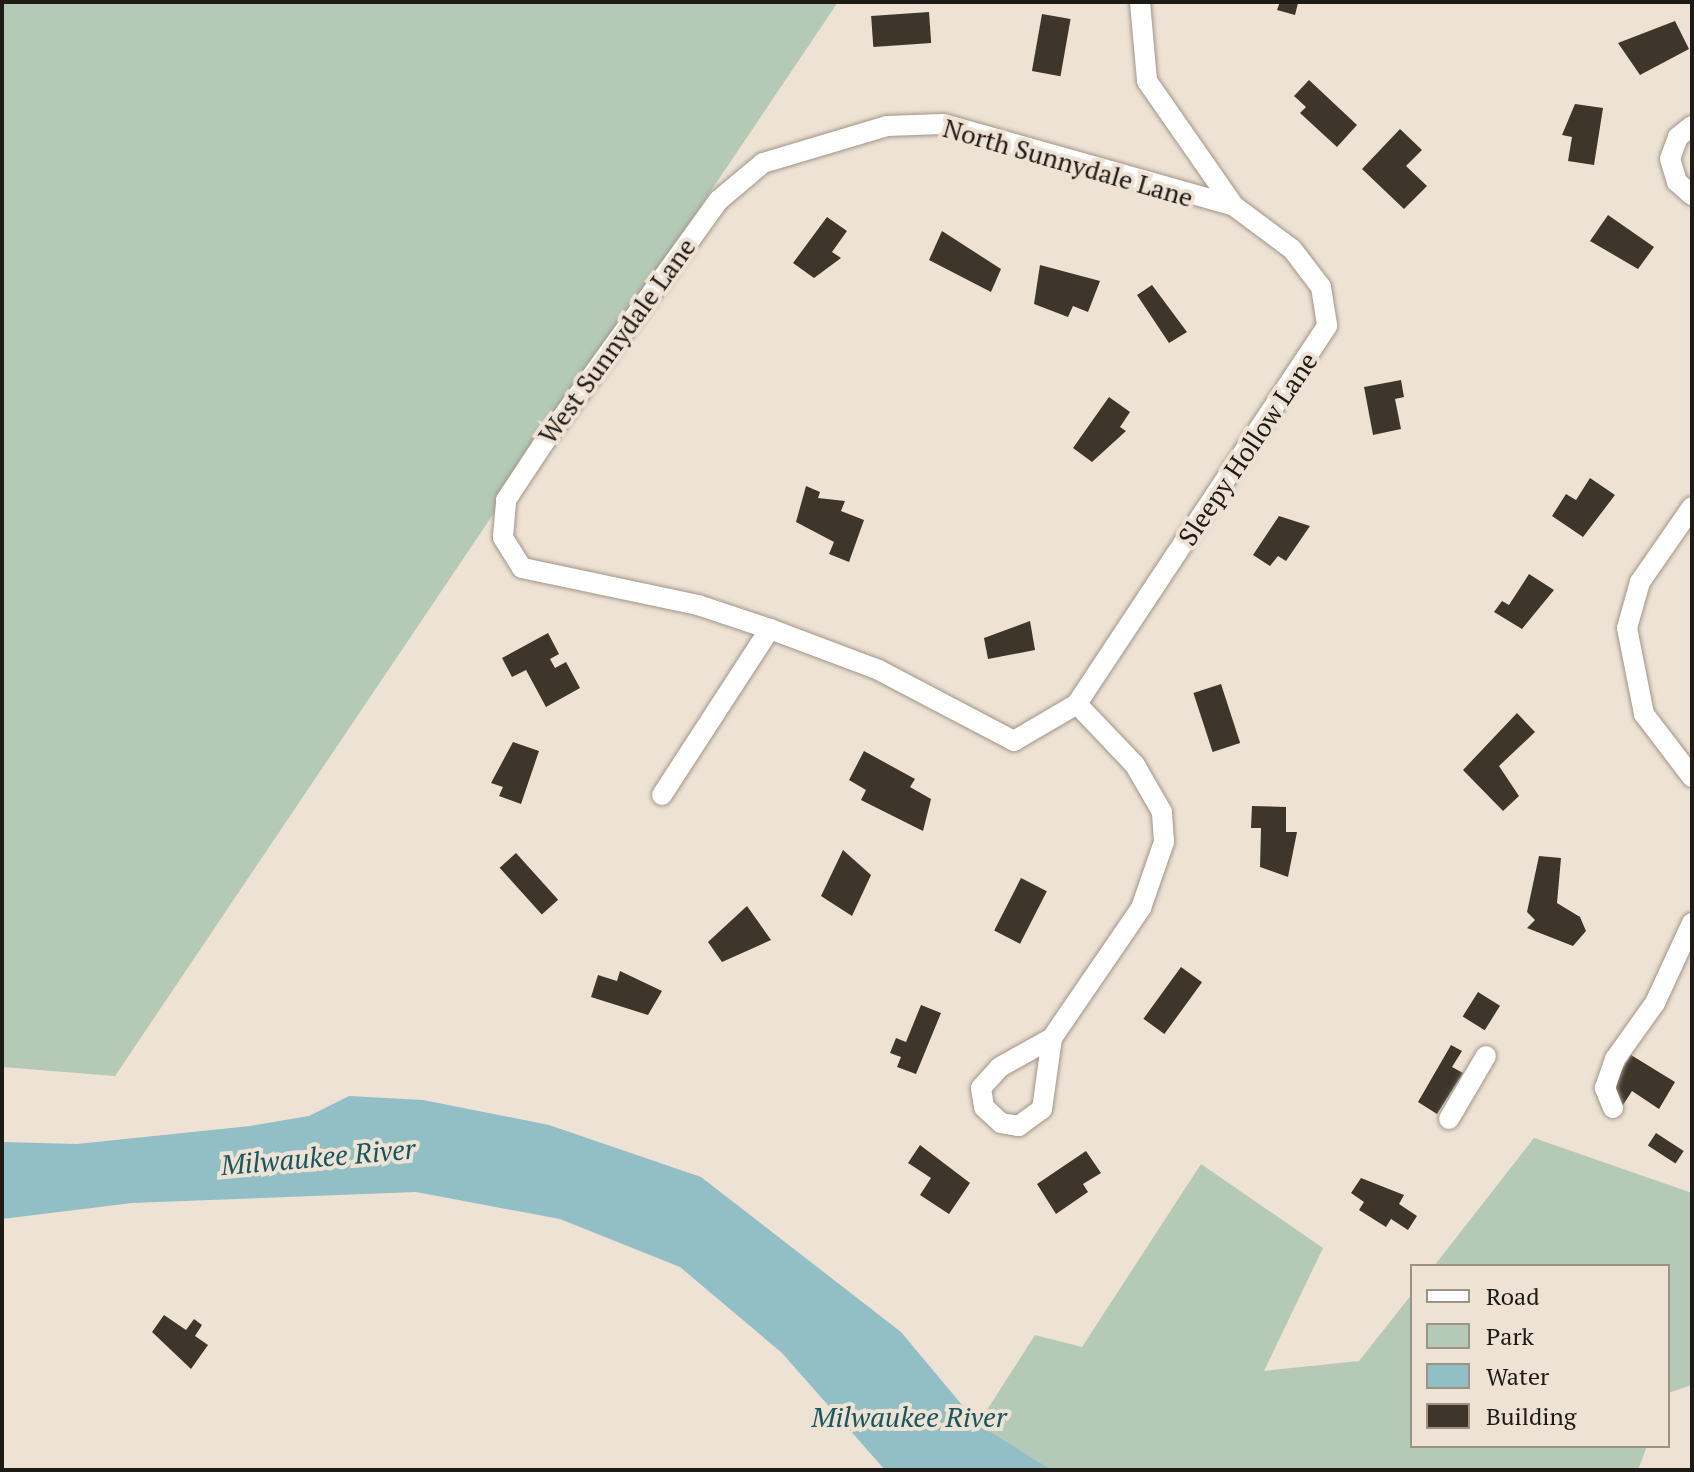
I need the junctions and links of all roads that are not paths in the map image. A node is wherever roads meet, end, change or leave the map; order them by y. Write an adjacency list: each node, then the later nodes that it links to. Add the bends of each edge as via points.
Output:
1 (1140, 2): 5 (street, via 1147,81)
2 (1692, 126): 4 (street, via 1678,137 1670,159 1677,182)
3 (763, 163): 5 (street, North Sunnydale Lane, via 887,126 943,124); 7 (street, West Sunnydale Lane, via 719,200 545,441 506,500 503,537 522,568 698,605)
4 (1692, 195)
5 (1234, 206): 8 (street, Sleepy Hollow Lane, via 1292,249 1321,287 1327,326)
6 (1692, 507): 9 (street, via 1640,582 1627,628 1644,714)
7 (770, 629): 8 (street, via 879,670 1014,741); 10 (street)
8 (1077, 704): 12 (street, via 1135,765 1162,812 1164,842 1141,908)
9 (1692, 777)
10 (662, 795)
11 (1692, 923): 14 (street, via 1655,1003 1615,1059 1605,1088)
12 (1052, 1038)
13 (1486, 1056): 15 (street)
14 (1613, 1108)
15 (1449, 1119)

